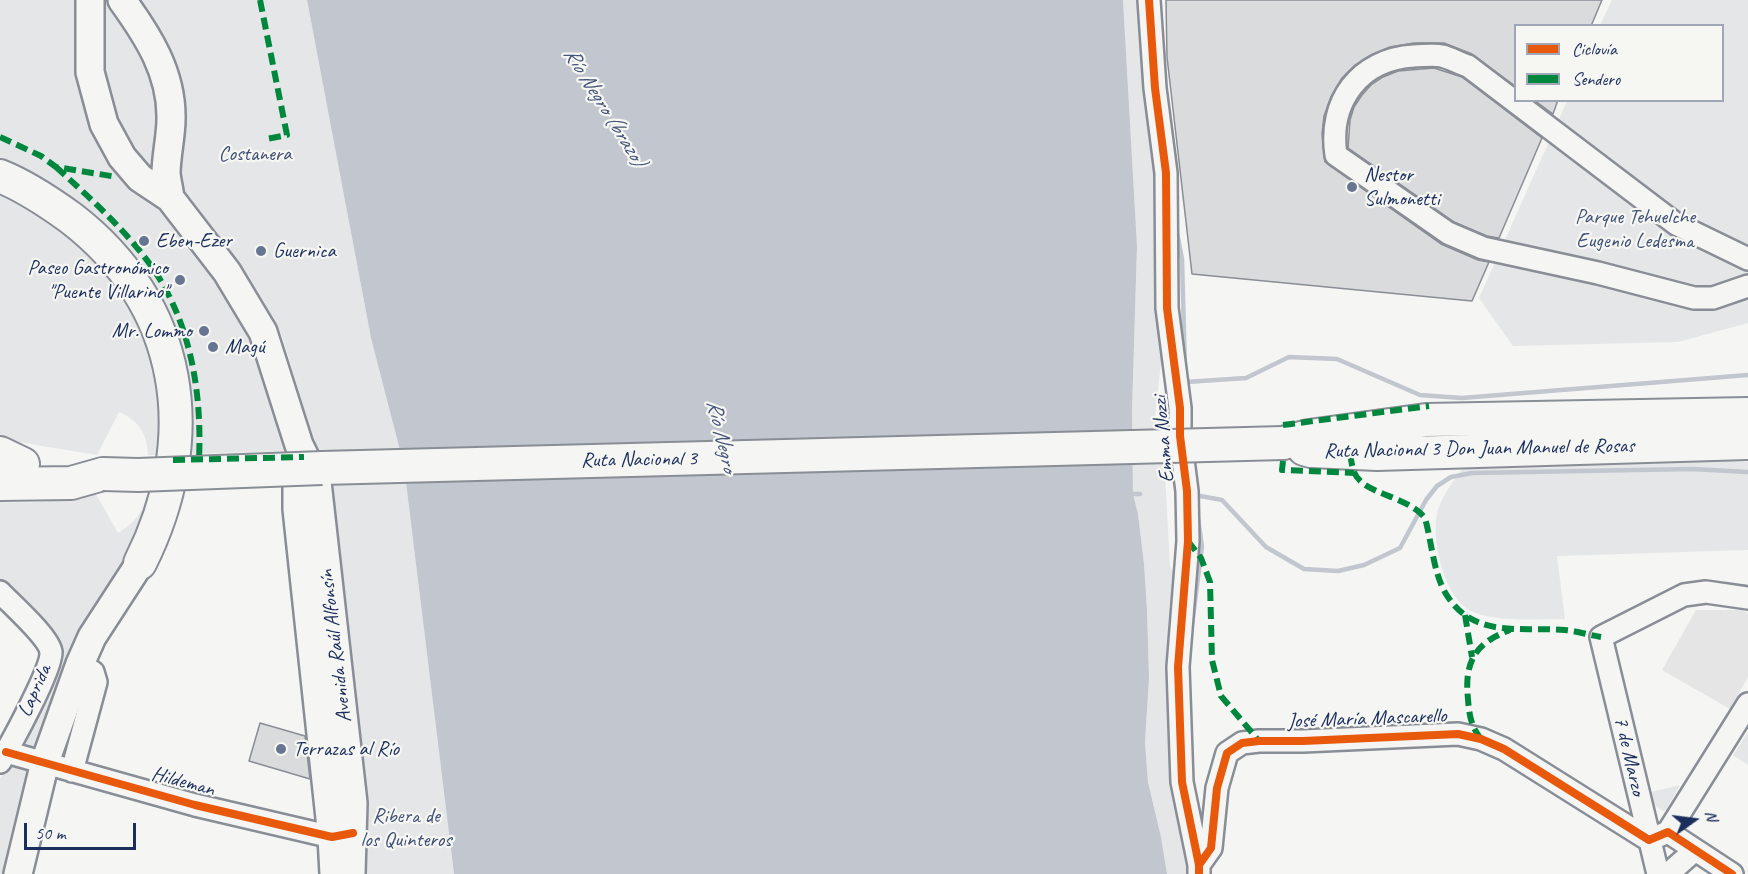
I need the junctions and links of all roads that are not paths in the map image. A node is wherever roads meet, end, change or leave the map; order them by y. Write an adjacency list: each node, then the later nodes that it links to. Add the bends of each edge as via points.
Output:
1 (90, 0): 7 (main road, Avenida Raúl Alfonsín, via 90,72 104,124 122,158 140,178)
2 (122, 0): 7 (main road, via 160,60 168,87 172,117 166,174)
3 (1149, 0): 29 (street, Emma Nozzi, via 1166,173 1167,308 1187,491 1188,542 1178,667 1182,782)
4 (1514, 101): 9 (street, via 1468,66 1440,55 1401,57 1354,81 1337,113 1336,155 1448,233 1483,248 1694,298 1713,298)
5 (1515, 102): 8 (street, via 1676,224)
6 (0, 176): 18 (highway, via 53,205 102,245 139,289 166,349 174,388 172,463 155,533)
7 (170, 198): 26 (main road, Avenida Raúl Alfonsín, via 227,272 263,332 304,457 317,482 353,803)
8 (1748, 259)
9 (1748, 286)
10 (1748, 397): 12 (highway)
11 (1748, 414): 12 (highway, Ruta Nacional 3 Don Juan Manuel de Rosas)
12 (1660, 416): 13 (highway, Ruta Nacional 3 Don Juan Manuel de Rosas, via 1440,413 1426,420)
13 (1283, 443): 14 (highway, Ruta Nacional 3 Don Juan Manuel de Rosas, via 1311,451 1377,454); 16 (highway, Ruta Nacional 3, bridge)
14 (1741, 445)
15 (8, 460): 16 (highway, Ruta Nacional 3)
16 (104, 474): 17 (highway, Ruta Nacional 3, via 71,483)
17 (0, 484)
18 (140, 563): 21 (main road, via 92,637)
19 (0, 592): 23 (street, Laprida, via 41,634 51,651 48,669)
20 (1748, 598): 27 (street, 7 de Marzo, via 1706,592 1684,595 1601,637)
21 (80, 664): 24 (main road); 25 (street, via 93,672 96,682)
22 (1748, 704): 27 (street)
23 (3, 757): 24 (street, Hildeman)
24 (45, 762): 25 (street, Hildeman); 30 (main road)
25 (72, 771): 26 (street, Hildeman, via 195,804)
26 (342, 835): 31 (main road, Avenida Raúl Alfonsín); 32 (main road, Avenida Raúl Alfonsín)
27 (1658, 836): 28 (street, José María Mascarello); 29 (street, José María Mascarello, via 1481,739 1458,734 1259,741 1242,743 1227,753 1217,788 1211,848); 33 (street, 7 de Marzo)
28 (1695, 850): 34 (street); 35 (street, José María Mascarello)
29 (1199, 870)
30 (18, 874)
31 (334, 874)
32 (351, 874)
33 (1658, 874)
34 (1668, 874)
35 (1732, 874)

